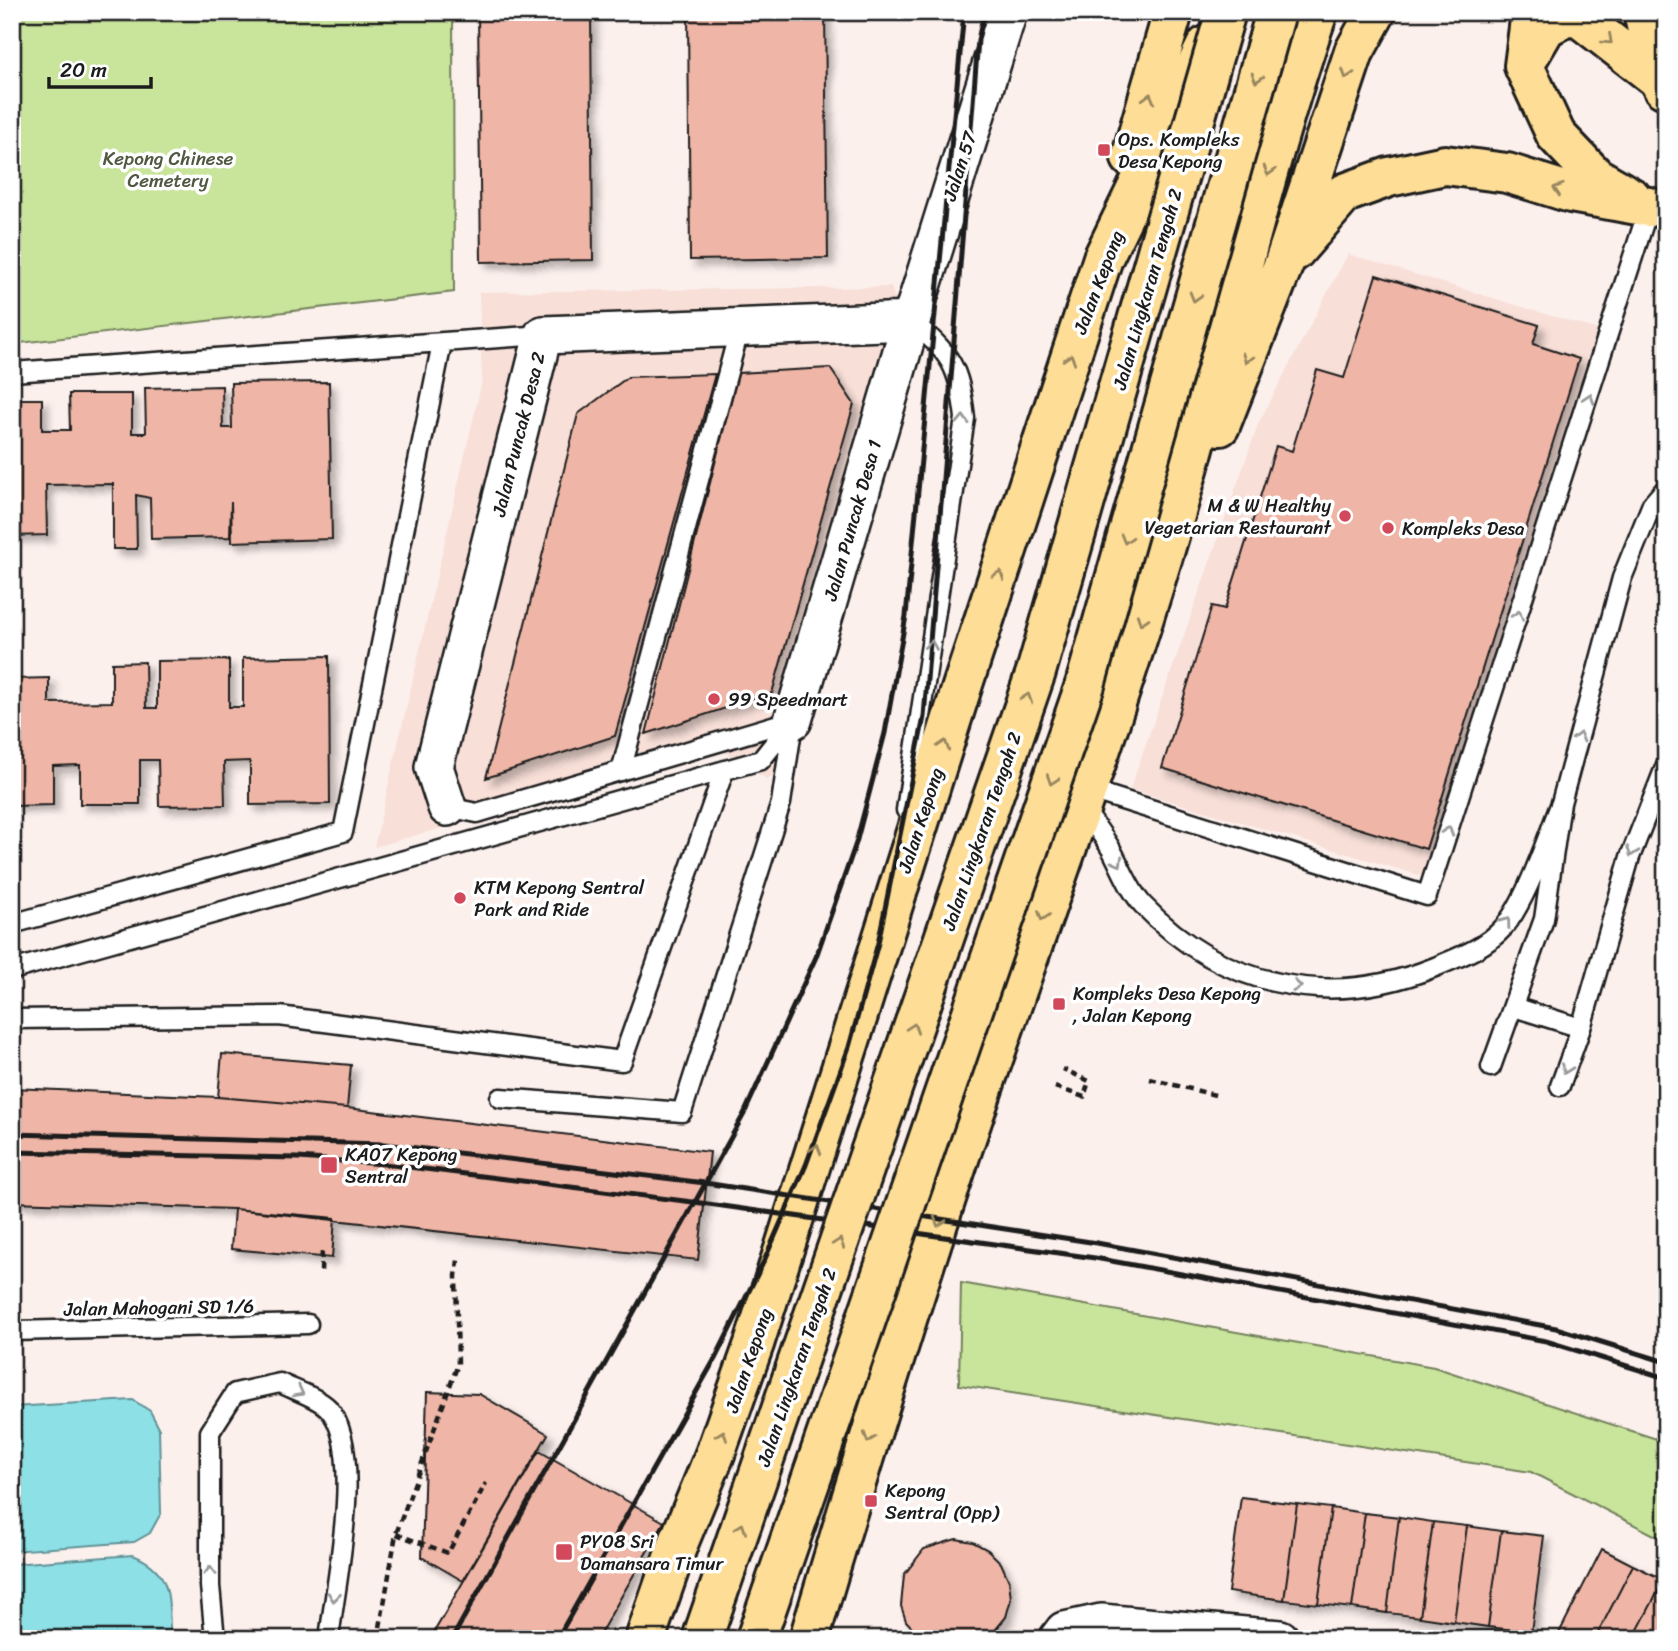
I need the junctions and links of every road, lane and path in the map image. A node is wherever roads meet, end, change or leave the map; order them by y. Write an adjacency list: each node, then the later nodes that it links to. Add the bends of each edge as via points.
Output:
1 (1008, 12): 14 (street, Jalan 57)
2 (1173, 12): 12 (main road, one-way to 2)
3 (1224, 12): 12 (main road, Jalan Kepong); 54 (main road, Jalan Lingkaran Tengah 2, one-way to 3, bridge, via 1036,672)
4 (1276, 12): 55 (main road, one-way to 55, bridge, via 1085,685)
5 (1318, 12): 20 (main road, one-way to 20, via 1239,275)
6 (1376, 12): 13 (main road, one-way to 13, via 1354,52)
7 (1531, 12): 9 (main road)
8 (1645, 16): 10 (main road)
9 (1524, 66): 10 (main road, one-way to 10, via 1546,27 1568,16 1581,19); 11 (main road, via 1556,135 1595,177)
10 (1662, 86)
11 (1658, 210): 13 (main road, one-way to 13, via 1572,194 1507,173 1445,165 1389,177 1345,193); 25 (lane, one-way to 11, via 1427,896)
12 (1103, 258): 28 (main road, Jalan Kepong, one-way to 12)
13 (1284, 263): 20 (main road, one-way to 20)
14 (911, 321): 15 (street, Jalan Puncak Desa 2); 21 (street, Jalan Puncak Desa 1); 28 (lane, one-way to 14, via 965,418 961,381 943,347)
15 (740, 327): 16 (street, Jalan Puncak Desa 2); 23 (lane)
16 (542, 335): 17 (lane); 27 (street, Jalan Puncak Desa 2, via 434,767)
17 (442, 343): 18 (lane); 29 (lane, via 343,832)
18 (12, 372)
19 (1666, 488): 26 (lane, one-way to 19, via 1622,578 1652,504)
20 (1164, 555): 25 (main road, one-way to 25)
21 (793, 720): 23 (lane); 24 (lane, via 761,760); 40 (lane, via 781,803 682,1112)
22 (1666, 765): 33 (lane, one-way to 33, via 1630,857)
23 (621, 771): 27 (lane, via 477,813)
24 (724, 771): 30 (lane); 32 (lane, via 622,1061 279,1016)
25 (1084, 797): 26 (lane, one-way to 26, via 1140,902 1179,939 1223,965 1271,983 1334,990 1413,976 1471,952 1503,928 1520,901); 56 (main road, one-way to 56, via 956,1170)
26 (1561, 803): 31 (lane, via 1544,919)
27 (447, 807)
28 (892, 907): 48 (main road, Jalan Kepong, one-way to 28, via 754,1344)
29 (12, 924)
30 (12, 970)
31 (1514, 1007): 33 (lane); 34 (lane)
32 (12, 1019)
33 (1581, 1028): 37 (lane, one-way to 37)
34 (1491, 1066)
35 (1063, 1069): 38 (path, via 1089,1081 1084,1097)
36 (1150, 1079): 39 (path)
37 (1560, 1086)
38 (1055, 1087)
39 (1219, 1096)
40 (500, 1098)
41 (322, 1250): 43 (path)
42 (458, 1260): 47 (path, via 458,1364)
43 (321, 1271)
44 (308, 1324): 45 (lane, Jalan Mahogani SD 1/6)
45 (12, 1331)
46 (486, 1483): 47 (path, via 448,1553)
47 (396, 1534): 51 (path)
48 (678, 1544): 52 (main road); 53 (main road, Jalan Kepong)
49 (215, 1639): 50 (lane, one-way to 50, via 210,1586 210,1432 235,1394 280,1382 327,1407 343,1435 348,1479)
50 (329, 1639)
51 (378, 1639)
52 (623, 1639)
53 (645, 1639)
54 (702, 1639)
55 (757, 1639)
56 (810, 1639)
57 (1058, 1639): 58 (street, via 1064,1631 1101,1623)
58 (1280, 1639)

